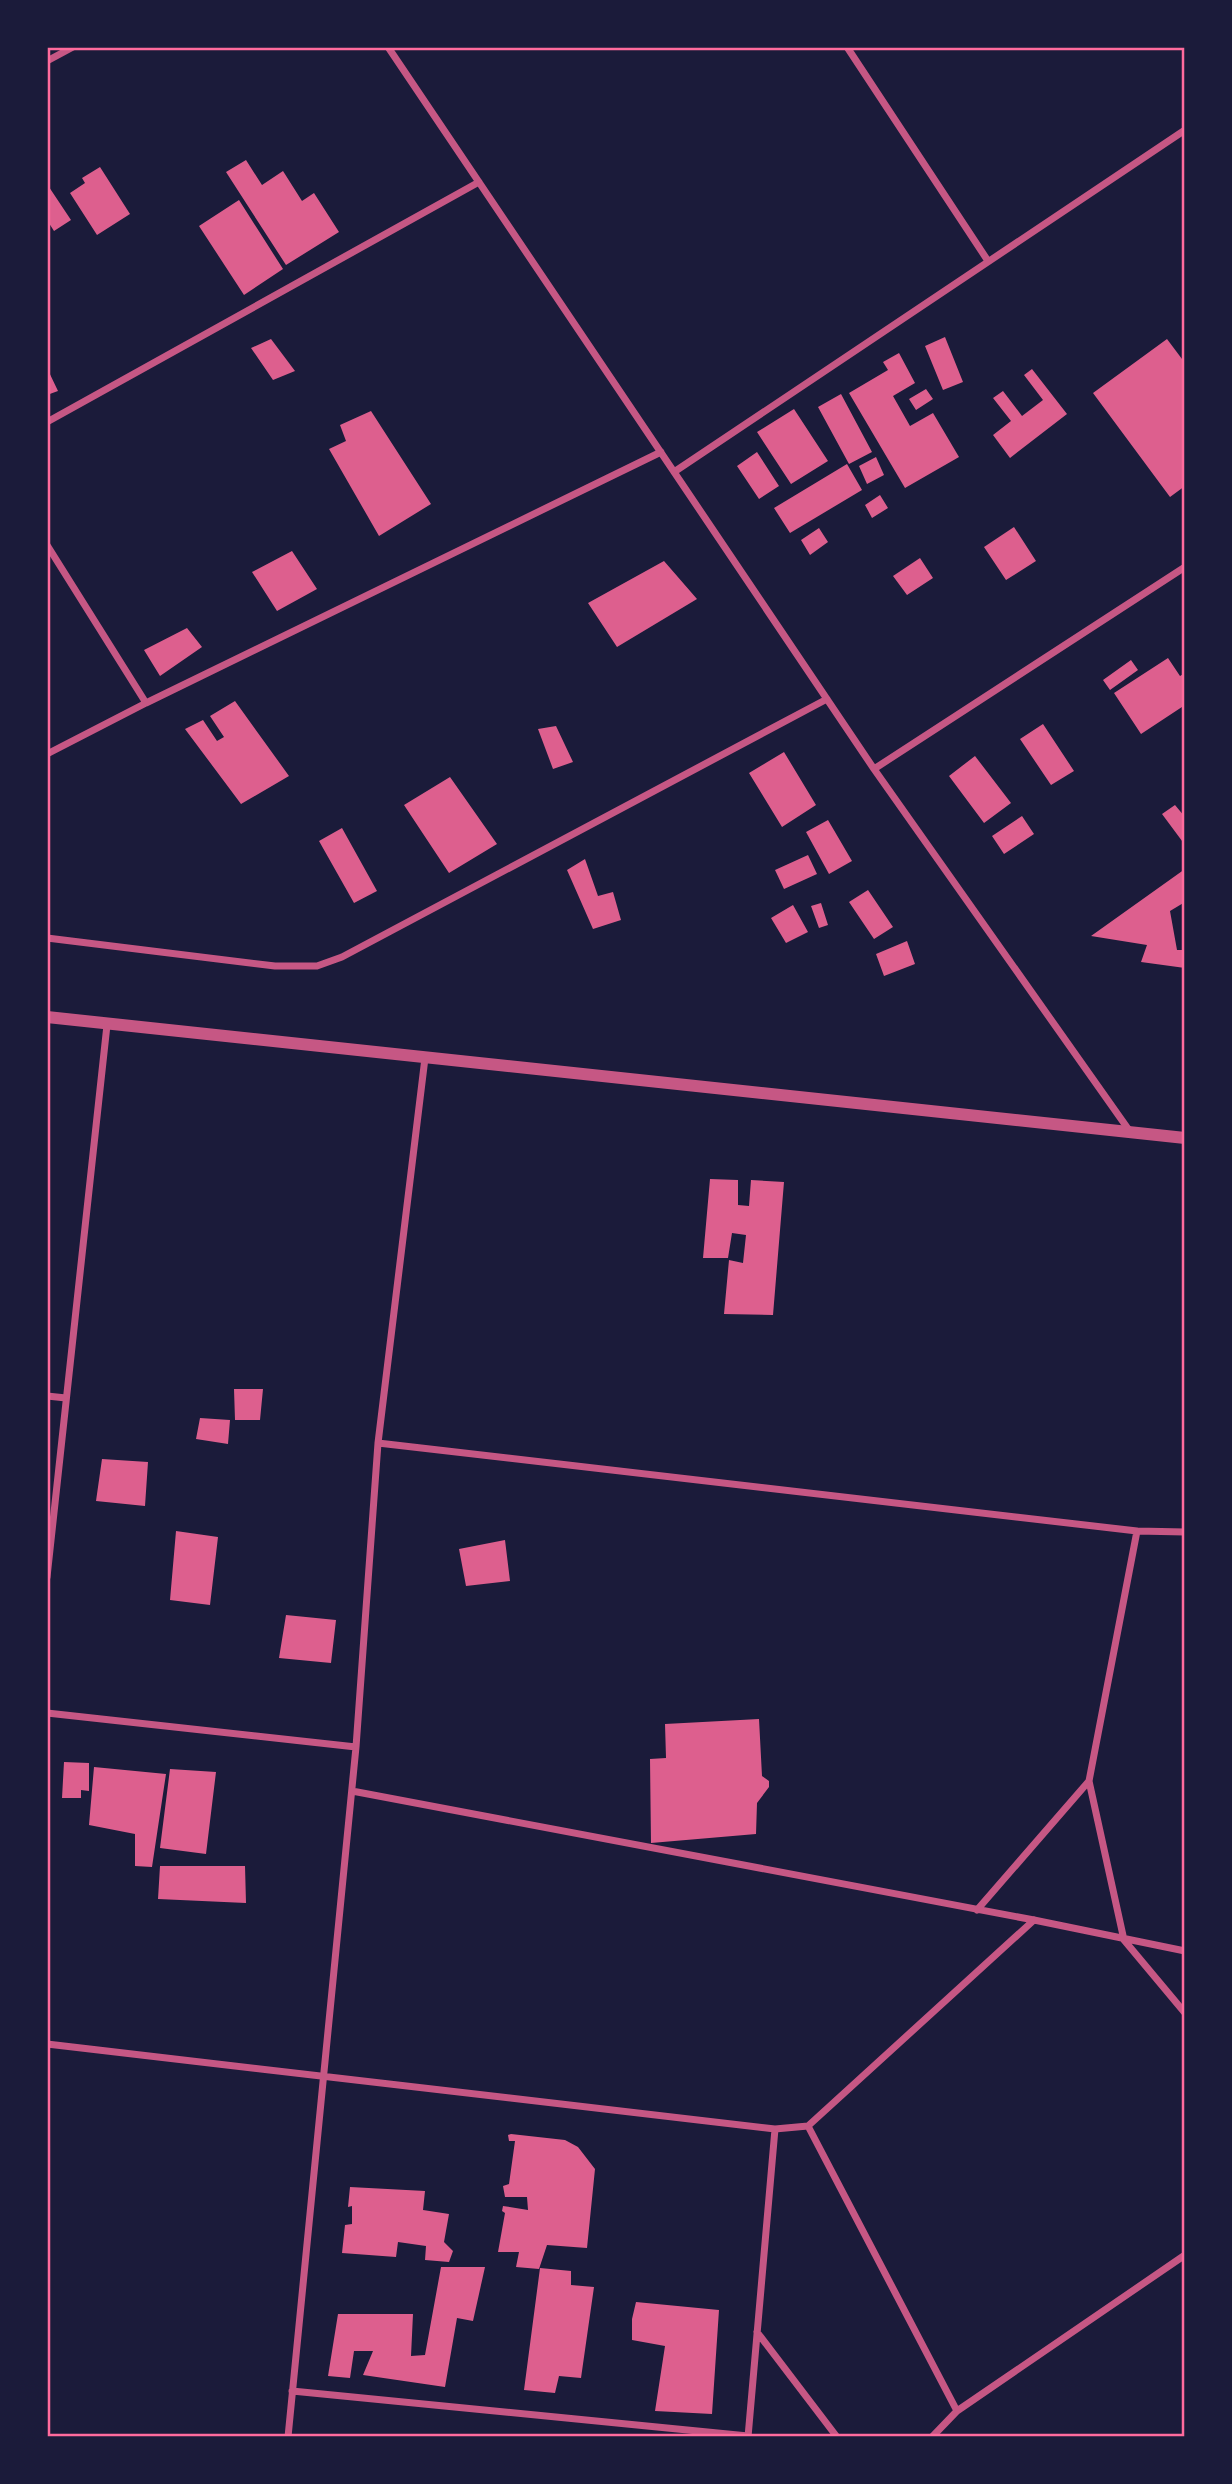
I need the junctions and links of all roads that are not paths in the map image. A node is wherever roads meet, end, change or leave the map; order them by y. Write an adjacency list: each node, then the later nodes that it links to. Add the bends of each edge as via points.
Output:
1 (73, 47): 4 (street)
2 (388, 47): 6 (street)
3 (847, 47): 7 (street)
4 (47, 61)
5 (1185, 130): 7 (street)
6 (479, 182): 8 (street); 9 (street)
7 (988, 261): 10 (street)
8 (47, 422)
9 (661, 452): 10 (street); 14 (street)
10 (674, 472): 13 (street)
11 (47, 545): 14 (street)
12 (1185, 567): 16 (street)
13 (827, 699): 16 (street); 17 (street, via 342,957 317,966)
14 (146, 703): 15 (street)
15 (47, 754)
16 (874, 769): 21 (street)
17 (47, 938)
18 (47, 1017): 19 (street)
19 (107, 1025): 20 (street); 24 (street)
20 (425, 1058): 21 (street); 25 (street)
21 (1131, 1133): 22 (street)
22 (1185, 1138)
23 (47, 1396): 24 (street)
24 (66, 1398): 28 (street)
25 (378, 1443): 26 (street); 30 (street)
26 (1136, 1531): 27 (street); 31 (street)
27 (1185, 1532)
28 (47, 1577)
29 (47, 1713): 30 (street)
30 (356, 1747): 32 (street)
31 (1089, 1781): 33 (street); 35 (street)
32 (352, 1791): 33 (street); 39 (street)
33 (977, 1910): 34 (street)
34 (1034, 1920): 35 (street); 40 (street)
35 (1124, 1940): 36 (street); 37 (street)
36 (1185, 1951)
37 (1185, 2013)
38 (47, 2044): 39 (street)
39 (324, 2076): 41 (street); 44 (street)
40 (808, 2126): 41 (street); 45 (street)
41 (775, 2129): 43 (street)
42 (1185, 2255): 45 (street)
43 (757, 2332): 46 (street); 48 (street)
44 (292, 2391): 46 (street); 47 (street)
45 (957, 2412): 49 (street)
46 (748, 2436)
47 (288, 2437)
48 (837, 2437)
49 (932, 2437)

